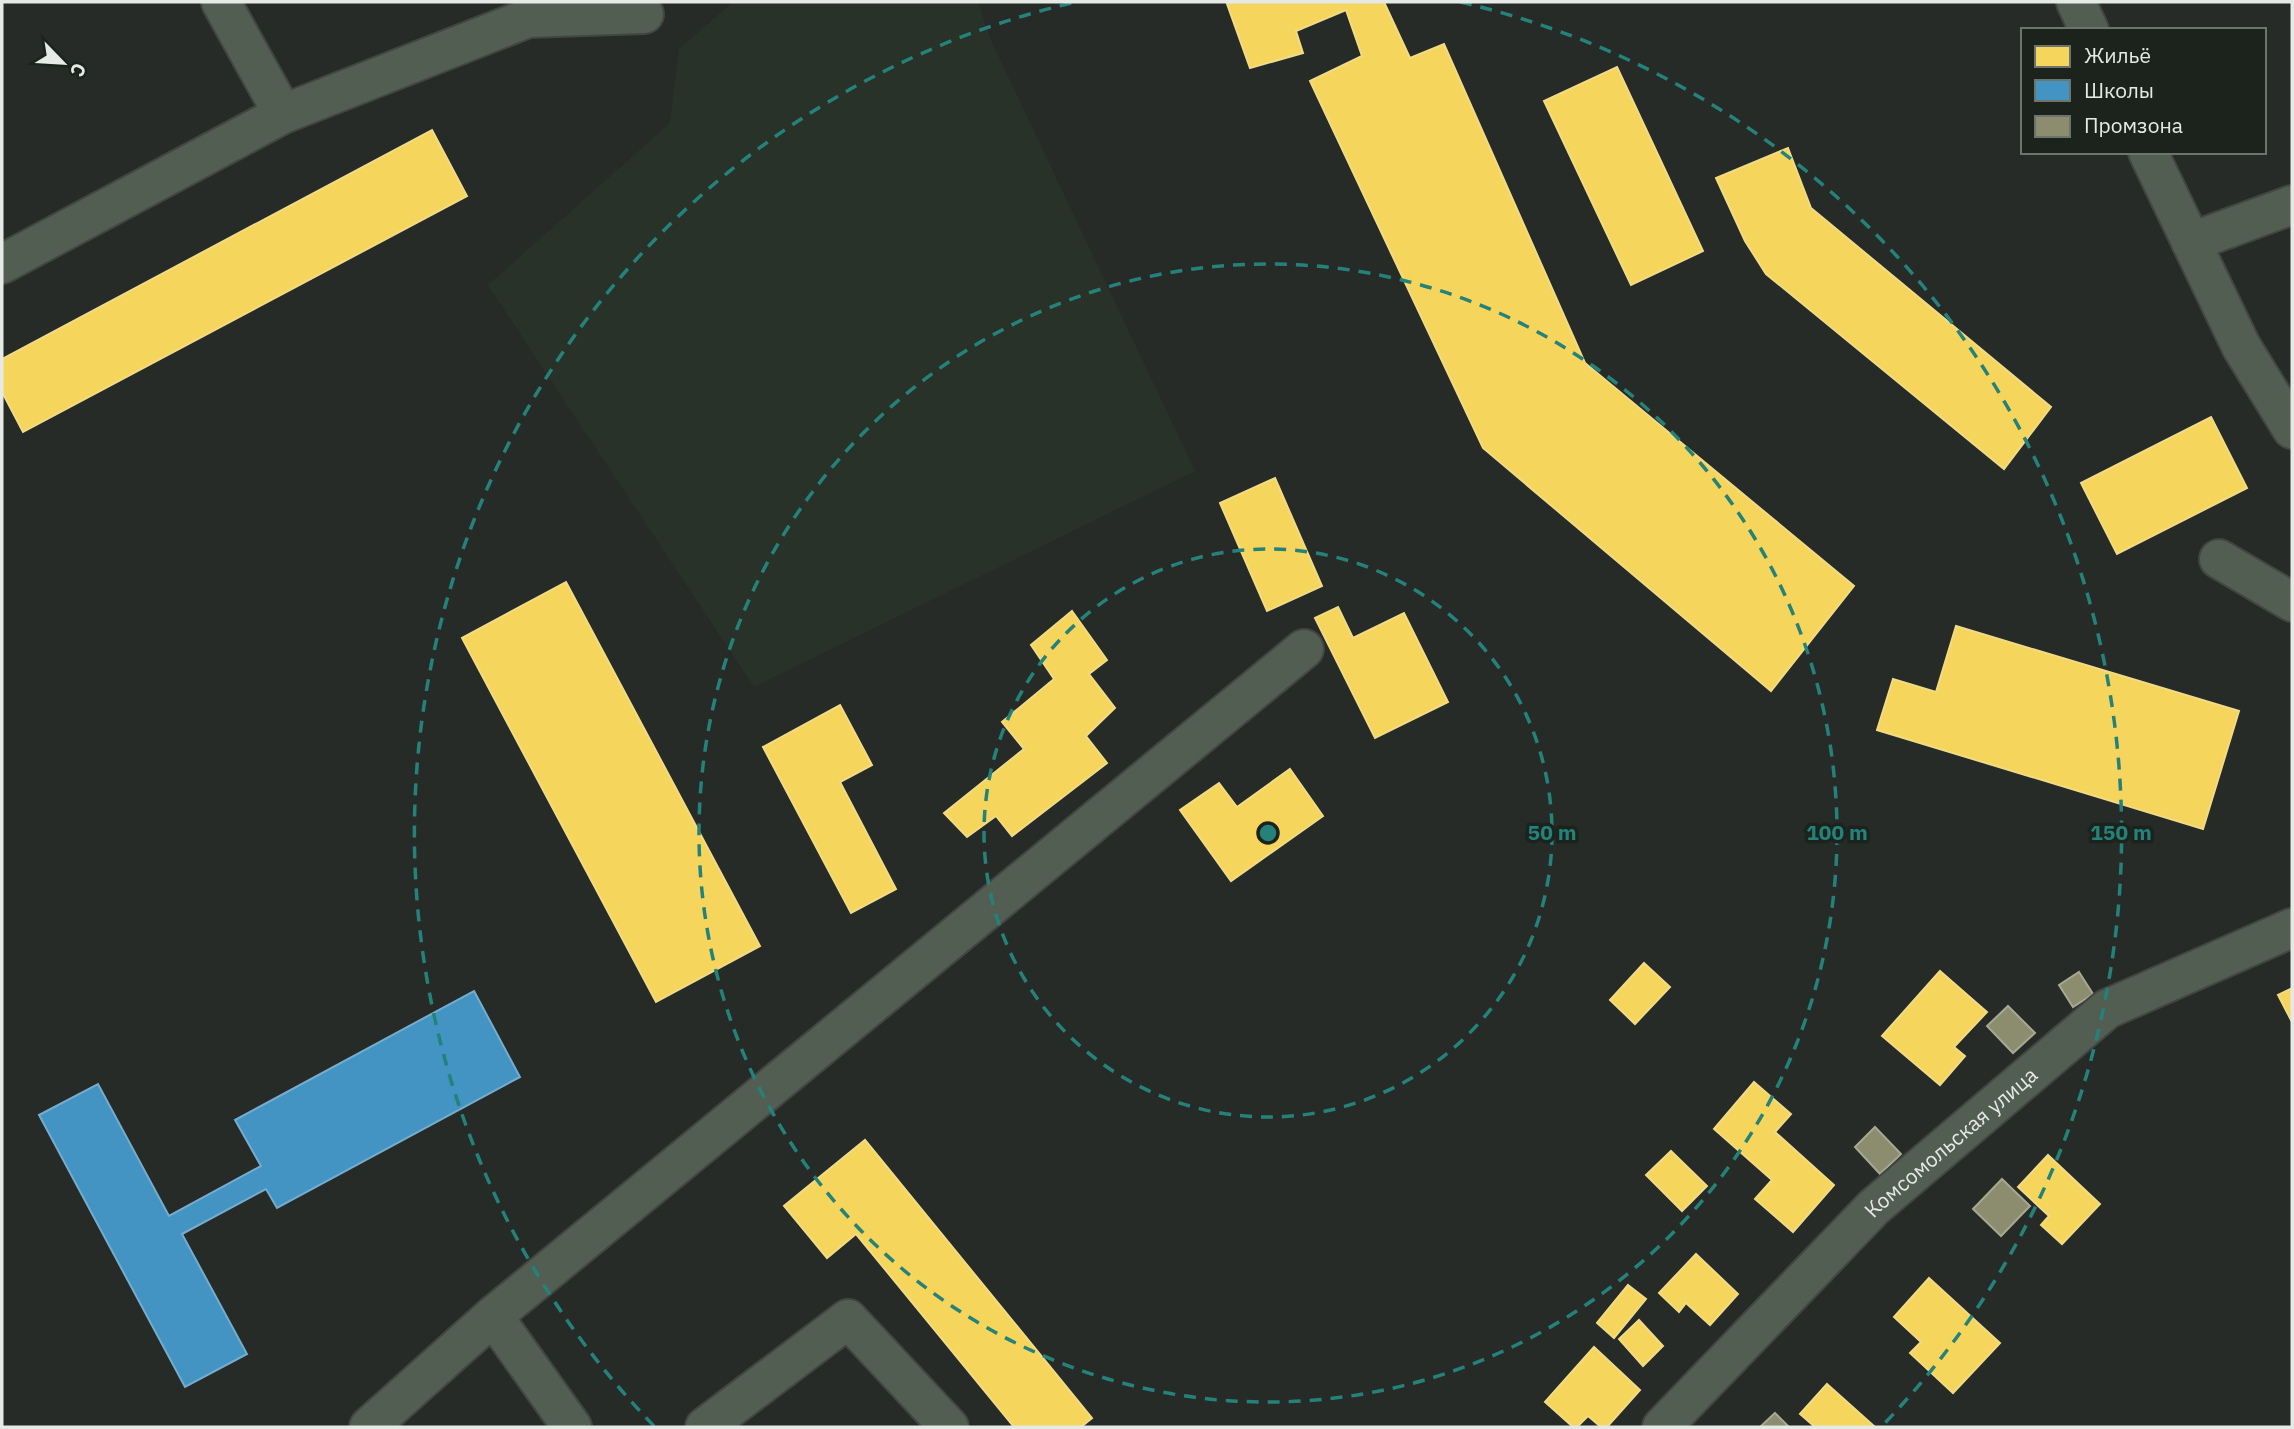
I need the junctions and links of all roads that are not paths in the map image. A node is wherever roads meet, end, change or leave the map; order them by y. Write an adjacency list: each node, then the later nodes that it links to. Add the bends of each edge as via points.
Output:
1 (221, 2): 5 (street)
2 (2076, 2): 4 (street)
3 (644, 14): 5 (street, via 528,18)
4 (2088, 28)
5 (283, 114): 9 (street)
6 (2149, 154): 8 (street)
7 (2292, 205): 8 (street)
8 (2191, 242): 10 (street, via 2241,346)
9 (2, 264)
10 (2292, 429)
11 (2219, 559): 12 (street)
12 (2292, 602)
13 (1304, 649): 15 (street)
14 (2292, 928): 20 (street, Комсомольская улица, via 2108,1009 1874,1207)
15 (493, 1315): 16 (street); 17 (street)
16 (369, 1427)
17 (572, 1427)
18 (705, 1427): 19 (street, via 848,1319)
19 (949, 1427)
20 (1661, 1427)

